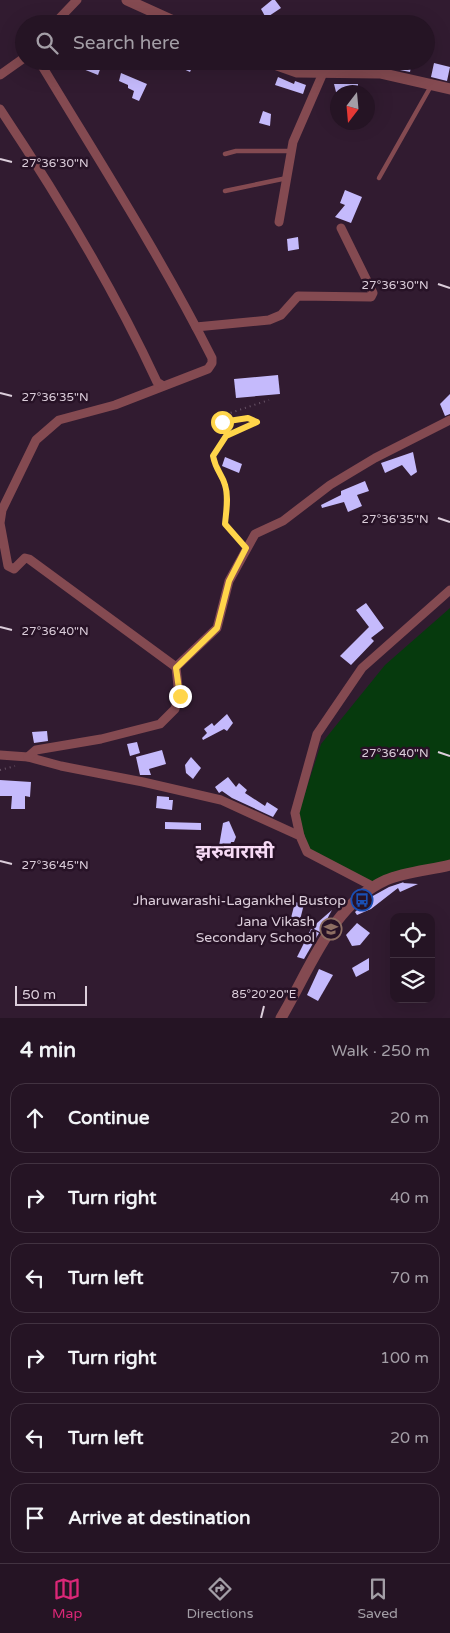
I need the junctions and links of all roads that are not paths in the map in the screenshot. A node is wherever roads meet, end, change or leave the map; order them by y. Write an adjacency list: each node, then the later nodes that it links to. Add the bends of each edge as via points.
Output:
1 (77, 0): 3 (street)
2 (127, 0): 4 (street)
3 (63, 15)
4 (160, 15)
5 (15, 64): 9 (street)
6 (45, 70): 20 (street, via 113,178)
7 (291, 70): 8 (street)
8 (323, 73): 10 (street, via 380,73); 13 (street)
9 (0, 75)
10 (432, 85): 11 (street); 16 (lane)
11 (450, 89)
12 (0, 109): 21 (street, via 68,214 157,382)
13 (292, 151): 14 (lane, via 249,150); 15 (street)
14 (225, 154)
15 (288, 178): 17 (lane); 18 (street)
16 (379, 178)
17 (225, 191)
18 (279, 222)
19 (341, 228): 20 (street, via 373,293 371,297 298,296 282,315 269,320)
20 (196, 327): 21 (street, via 212,363 208,369)
21 (162, 385): 24 (street, via 115,405 59,420 36,440 2,510 0,523 10,569 28,559)
22 (450, 420): 24 (street, via 349,473 283,521 255,534 229,581 217,628)
23 (450, 590): 28 (street, via 362,668 317,734 295,813)
24 (176, 668): 27 (street, via 180,696 175,709 160,724 101,739 36,750)
25 (0, 748): 26 (street)
26 (4, 756): 27 (street)
27 (28, 757): 28 (street, via 221,800)
28 (300, 836): 30 (street, via 307,852)
29 (450, 865): 30 (street, via 387,880)
30 (374, 887): 31 (street, via 346,908)
31 (280, 1018)

